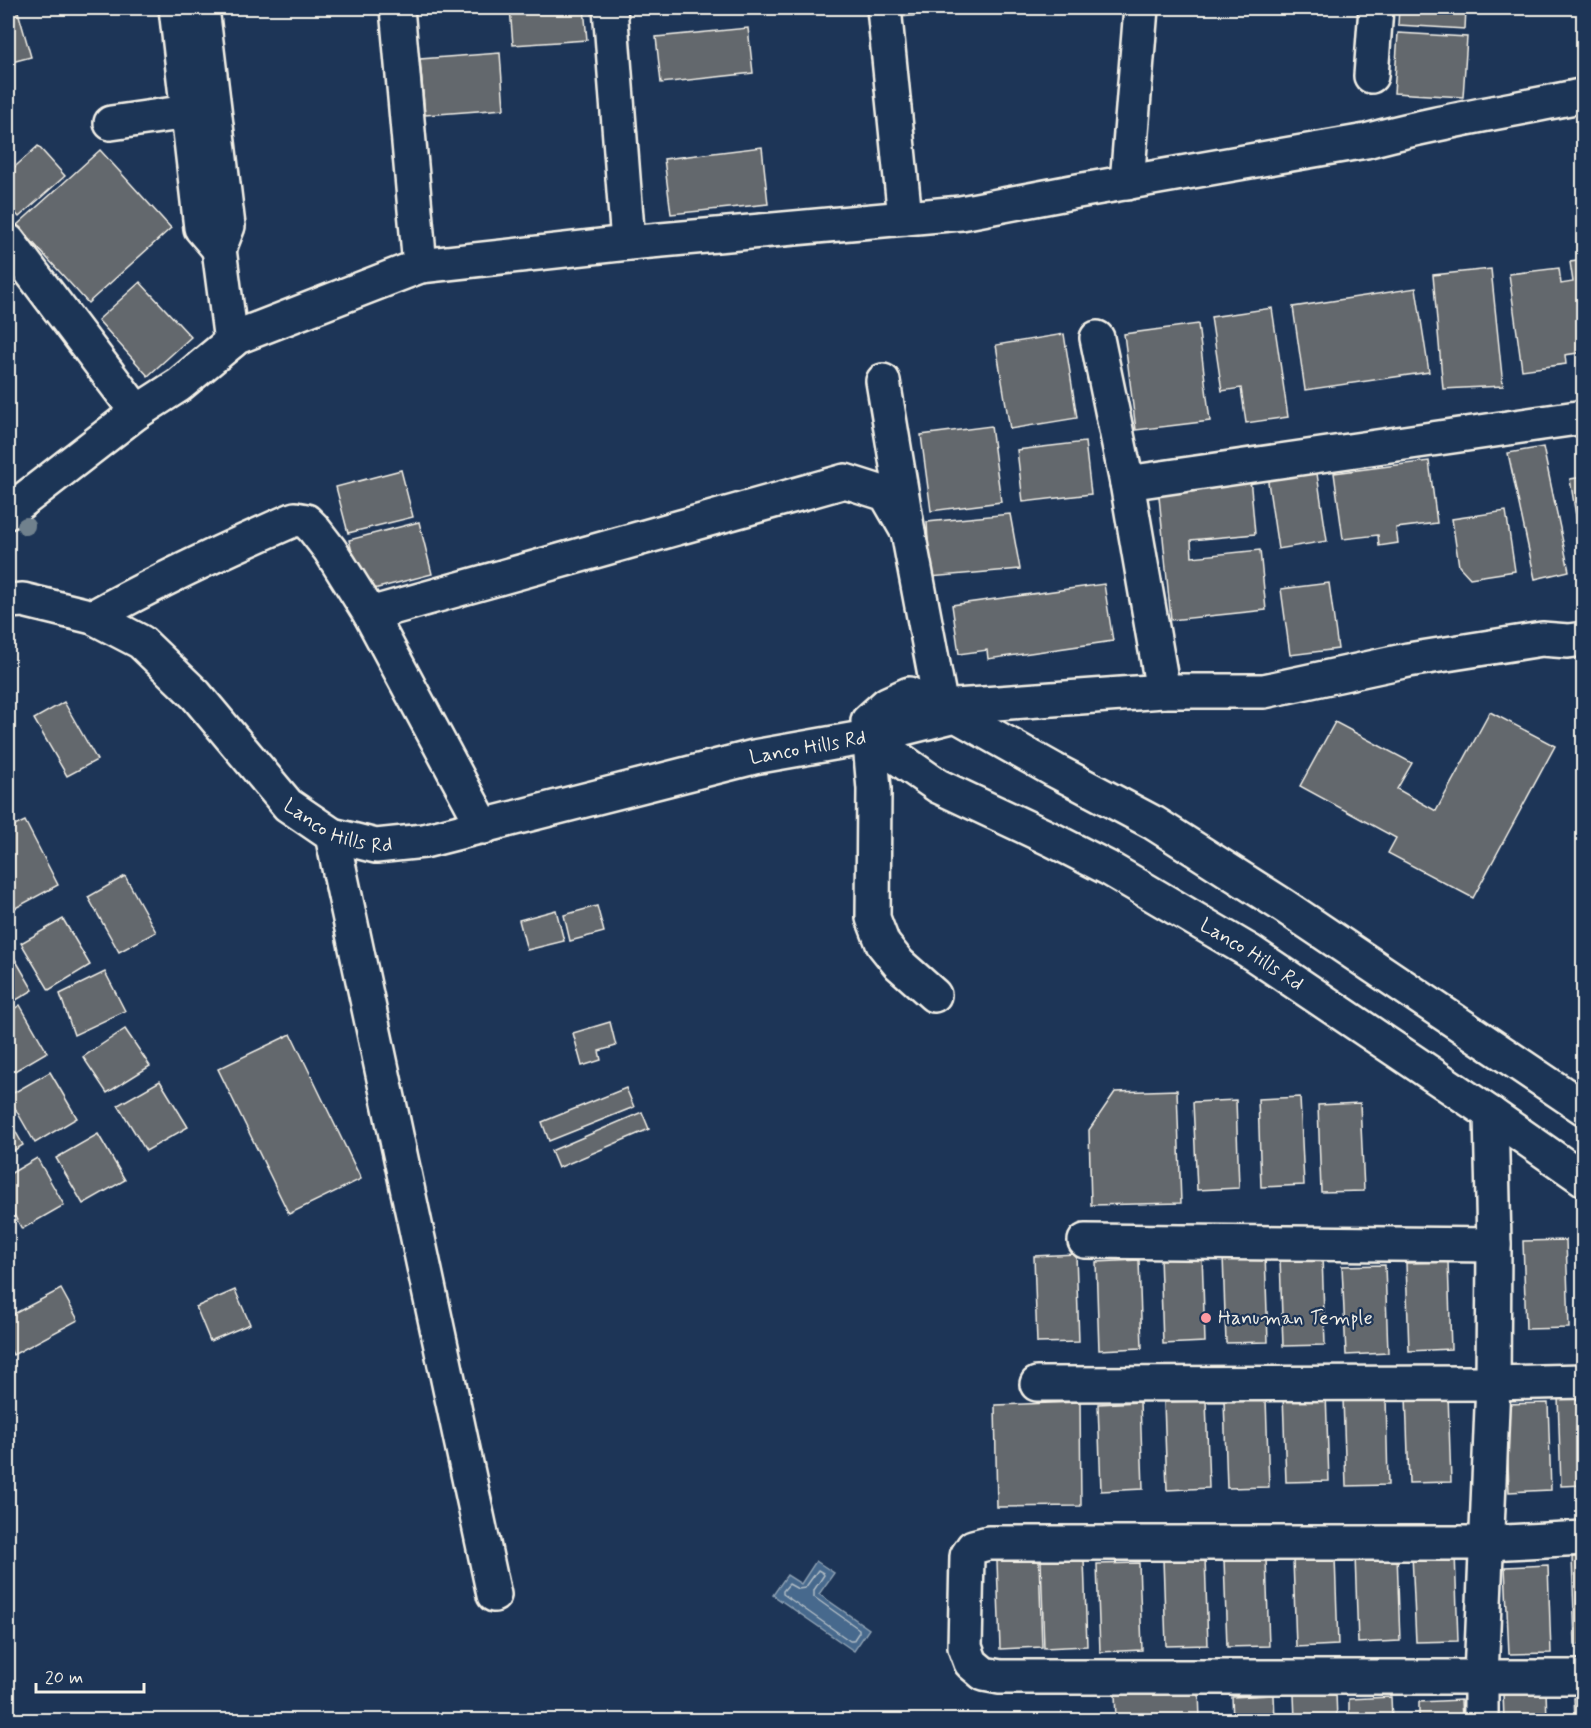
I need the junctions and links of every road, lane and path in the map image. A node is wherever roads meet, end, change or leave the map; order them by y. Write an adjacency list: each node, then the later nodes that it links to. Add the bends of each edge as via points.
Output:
1 (397, 8): 15 (street)
2 (610, 8): 14 (street)
3 (884, 8): 12 (street)
4 (1141, 8): 11 (street)
5 (1376, 8): 7 (street)
6 (191, 21): 9 (street)
7 (1371, 76)
8 (1584, 94): 11 (street, via 1366,141)
9 (201, 110): 10 (street); 17 (street, via 228,226 219,249)
10 (111, 123)
11 (1127, 183): 12 (street, via 961,213)
12 (905, 218): 14 (street)
13 (8, 241): 19 (street)
14 (628, 243): 15 (street)
15 (420, 266): 17 (street)
16 (1097, 338): 21 (street)
17 (231, 342): 19 (street, via 179,385)
18 (883, 381): 23 (street)
19 (137, 412): 22 (street)
20 (1584, 417): 21 (street)
21 (1127, 483): 28 (street)
22 (8, 512)
23 (908, 532): 25 (street, via 886,494 845,481); 29 (street)
24 (8, 601): 26 (street, Lanco Hills Rd, via 23,600)
25 (370, 614): 26 (street, via 313,528 306,521 295,519 146,587); 31 (street)
26 (93, 617): 32 (street, Lanco Hills Rd, via 141,642 196,695 288,805)
27 (1584, 639): 28 (street, via 1542,639 1408,660 1264,691)
28 (1163, 690): 29 (street)
29 (948, 711): 30 (street); 34 (street, via 1154,823)
30 (868, 737): 31 (street, Lanco Hills Rd, via 754,757); 33 (street, via 874,789 873,918 883,944); 35 (street, Lanco Hills Rd, via 938,786 1108,868 1249,951)
31 (484, 827): 32 (street, Lanco Hills Rd, via 424,841 376,846)
32 (332, 835): 44 (street)
33 (934, 995)
34 (1584, 1108)
35 (1491, 1114): 36 (street, Lanco Hills Rd); 38 (street)
36 (1584, 1179)
37 (1085, 1241): 38 (street)
38 (1494, 1245): 40 (street)
39 (1584, 1381): 40 (street)
40 (1492, 1383): 41 (street); 43 (street)
41 (1037, 1384)
42 (1584, 1538): 43 (street)
43 (1487, 1543): 45 (street); 45 (street, via 988,1543 973,1547 967,1556 965,1647 971,1663 984,1674)
44 (494, 1595)
45 (1481, 1677): 46 (street); 47 (street)
46 (1584, 1677)
47 (1481, 1720)

